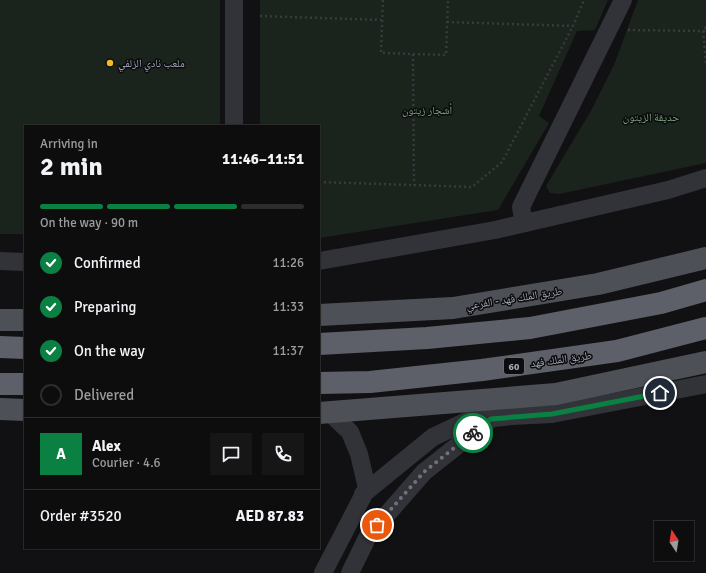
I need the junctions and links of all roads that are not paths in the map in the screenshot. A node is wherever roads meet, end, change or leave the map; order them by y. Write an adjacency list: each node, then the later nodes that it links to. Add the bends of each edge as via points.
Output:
1 (234, 0): 3 (street)
2 (623, 0): 5 (street, via 521,207)
3 (234, 125)
4 (706, 178): 5 (street, via 668,190)
5 (524, 223): 8 (street)
6 (706, 258): 11 (main road, طريق الملك فهد - الفرعي, via 598,284 453,308)
7 (0, 261): 9 (street)
8 (320, 261)
9 (24, 262)
10 (706, 290): 15 (highway, via 661,303 530,328 427,338)
11 (320, 315)
12 (0, 320): 13 (main road)
13 (24, 320)
14 (706, 328): 19 (highway, طريق الملك فهد / 60, via 617,351 482,370 370,382)
15 (320, 344)
16 (0, 348): 17 (highway)
17 (24, 348)
18 (706, 362): 25 (main road, via 556,394)
19 (320, 383)
20 (0, 384): 21 (highway)
21 (24, 384)
22 (706, 384): 26 (street, via 552,414)
23 (0, 410): 24 (main road)
24 (24, 410)
25 (324, 413): 27 (street, via 350,432 359,454 366,488)
26 (491, 419): 27 (street, via 467,421 433,437); 29 (street, via 424,472 368,536)
27 (363, 494): 28 (street)
28 (323, 573)
29 (350, 573)

